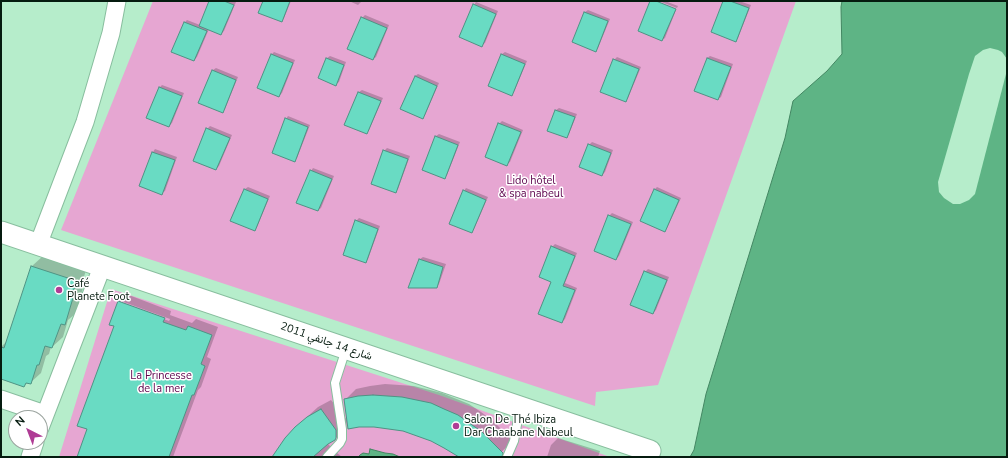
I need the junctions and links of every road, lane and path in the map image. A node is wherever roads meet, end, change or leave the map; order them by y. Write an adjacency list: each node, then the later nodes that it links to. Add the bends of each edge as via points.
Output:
1 (117, 1): 3 (street, via 111,33 85,122)
2 (1, 232): 3 (street, شارع 14 جانفي 2011)
3 (38, 245): 4 (street, شارع 14 جانفي 2011)
4 (102, 267): 5 (street, شارع 14 جانفي 2011); 9 (street)
5 (346, 349): 7 (street, شارع 14 جانفي 2011); 11 (lane, via 335,383 342,439)
6 (1, 399): 8 (street)
7 (520, 407): 10 (street, شارع 14 جانفي 2011); 12 (lane, via 514,441)
8 (22, 410)
9 (46, 410)
10 (643, 452)
11 (327, 457)
12 (508, 457)

